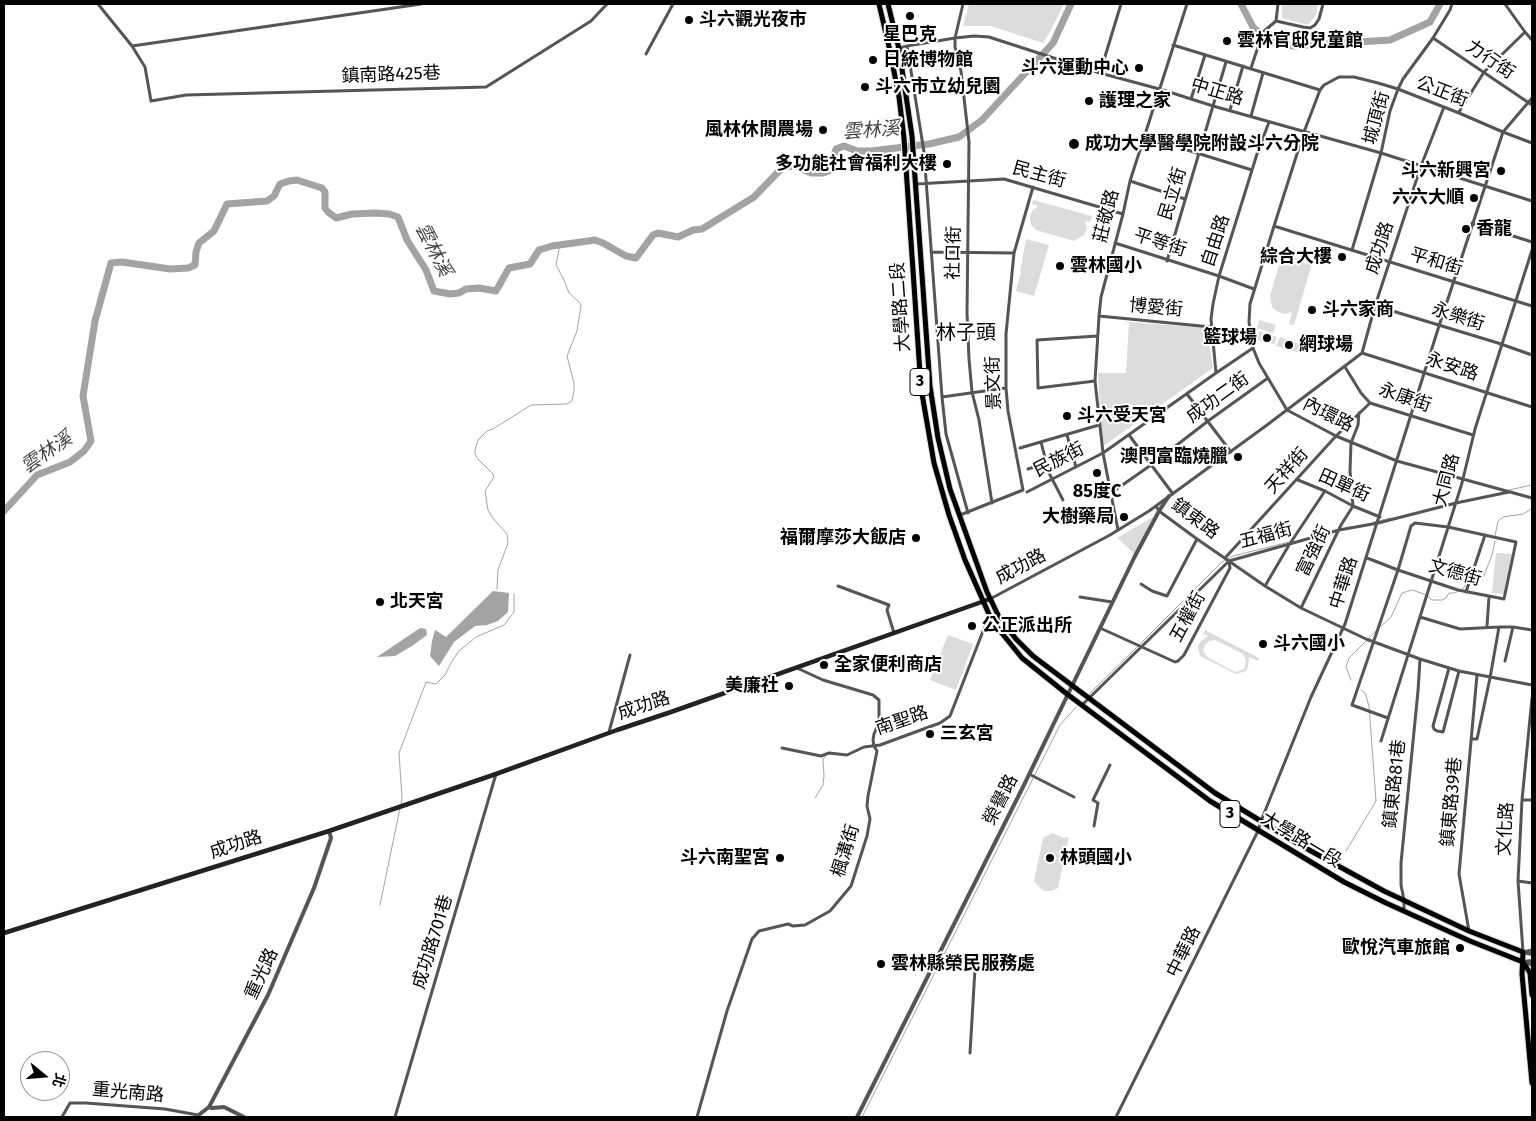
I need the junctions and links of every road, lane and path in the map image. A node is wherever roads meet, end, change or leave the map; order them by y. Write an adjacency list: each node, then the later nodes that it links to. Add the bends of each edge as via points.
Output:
1 (98, 4): 20 (street)
2 (421, 4): 20 (street)
3 (607, 4): 20 (street, 鎮南路425巷, via 591,21 486,86 186,95 151,101 145,67)
4 (673, 4): 24 (street)
5 (879, 4): 23 (main road, 大學路二段 / 3)
6 (888, 4): 22 (main road, 大學路二段 / 3)
7 (964, 4): 16 (street, 社口街)
8 (1121, 4): 30 (street)
9 (1187, 4): 19 (street, 莊敬路)
10 (1278, 4): 14 (street)
11 (1323, 4): 14 (street, via 1320,19 1310,28)
12 (1452, 4): 17 (street, 城頂街)
13 (1506, 4): 15 (street)
14 (1276, 20): 28 (street, via 1263,32)
15 (1525, 32): 18 (street); 29 (street)
16 (955, 38): 21 (street, 中正路); 30 (street, 中正路, via 989,37); 53 (street, 社口街, via 967,122)
17 (1433, 38): 29 (street, 力行街); 33 (street, 城頂街)
18 (1532, 40)
19 (1173, 45): 25 (street); 32 (street, 莊敬路)
20 (132, 46)
21 (907, 46): 22 (street, 中正路); 55 (street, 大學路二段, via 923,135)
22 (899, 49): 23 (street, 中正路); 56 (main road, 大學路二段 / 3, via 912,136)
23 (890, 51): 64 (main road, 大學路二段 / 3, via 904,138)
24 (646, 54)
25 (1204, 55): 26 (street); 35 (street)
26 (1226, 62): 27 (street); 39 (street, 民立街)
27 (1243, 66): 28 (street); 41 (street)
28 (1251, 68): 31 (street)
29 (1484, 72): 37 (street, 力行街); 42 (street)
30 (1100, 73): 32 (street, 中正路)
31 (1263, 73): 34 (street); 43 (street)
32 (1159, 89): 35 (street, 中正路); 47 (street, 莊敬路)
33 (1398, 89): 34 (street, 公正街, via 1354,77 1339,77); 40 (street, 公正街); 50 (street, 城頂街)
34 (1320, 90): 45 (street, 內環路)
35 (1191, 98): 39 (street, 中正路)
36 (1532, 98): 37 (street, 中華路)
37 (1528, 102): 38 (street, 力行街); 46 (street, 中華路)
38 (1532, 105)
39 (1213, 106): 41 (street, 中正路); 49 (street, 民立街)
40 (1444, 107): 42 (street, 公正街); 51 (street, 成功路)
41 (1230, 110): 43 (street, 中正路)
42 (1459, 113): 46 (street, 公正街)
43 (1251, 116): 44 (street, 中正路)
44 (1269, 122): 45 (street, 中正路); 52 (street, 自由路)
45 (1304, 132): 50 (street, 中正路); 63 (street, 內環路)
46 (1502, 132): 48 (street, 公正街); 57 (street, 中華路)
47 (1145, 137): 49 (street); 54 (street, 莊敬路)
48 (1532, 143)
49 (1199, 153): 52 (street); 59 (street, 民立街)
50 (1382, 153): 51 (street, 中正路); 68 (street, 城頂街)
51 (1421, 166): 57 (street, 中正路); 74 (street, 成功路)
52 (1252, 170): 75 (street, 自由路)
53 (970, 181): 55 (street, 民主街); 58 (street, 民主街, via 1004,179); 71 (street, 社口街)
54 (1130, 181): 59 (street); 61 (street, 莊敬路)
55 (927, 183): 56 (street, 民主街); 70 (street, 大學路二段)
56 (915, 184): 65 (main road, 大學路二段 / 3)
57 (1484, 186): 60 (street, 中正路); 62 (street, 中華路)
58 (1033, 187): 61 (street, 民主街); 72 (street, 景文街)
59 (1185, 200): 73 (street, 民立街)
60 (1532, 201)
61 (1123, 214): 67 (street, 莊敬路)
62 (1472, 223): 66 (street); 76 (street, 中華路)
63 (1274, 226): 68 (street, 平和街); 77 (street, 內環路)
64 (910, 234): 65 (main road); 105 (main road, 大學路二段 / 3, via 921,388)
65 (918, 234): 104 (main road, 大學路二段 / 3)
66 (1532, 242)
67 (1115, 243): 73 (street, 平等街); 81 (street, 莊敬路)
68 (1352, 250): 74 (street, 平和街)
69 (1532, 250): 78 (street, 大同路)
70 (931, 252): 71 (street); 98 (street, 大學路二段)
71 (968, 252): 72 (street); 95 (street, 社口街, via 968,359)
72 (1014, 253): 94 (street, 景文街, via 1006,334)
73 (1167, 260): 75 (street, 平等街)
74 (1390, 262): 76 (street, 平和街); 79 (street, 成功路)
75 (1219, 276): 77 (street, 平等街); 83 (street, 自由路)
76 (1454, 282): 78 (street, 平和街); 82 (street, 中華路)
77 (1254, 289): 86 (street, 內環路, via 1249,322)
78 (1516, 301): 80 (street, 平和街); 85 (street, 大同路)
79 (1376, 306): 82 (street, 永樂街); 87 (street, 成功路)
80 (1532, 306)
81 (1099, 316): 83 (street, 博愛街); 84 (street, 莊敬路)
82 (1439, 326): 85 (street, 永樂街); 90 (street, 中華路)
83 (1212, 327): 91 (street, 自由路)
84 (1097, 336): 93 (street, 莊敬路); 93 (street, via 1037,340 1038,388)
85 (1502, 345): 88 (street, 永樂街); 96 (street, 大同路)
86 (1253, 348): 91 (street, 民族街); 92 (street, 內環路)
87 (1362, 353): 89 (street, 成功路); 90 (street, 永安路)
88 (1532, 356)
89 (1345, 367): 99 (street, 永康街); 101 (street, 成功路)
90 (1425, 372): 96 (street, 永安路); 103 (street, 中華路)
91 (1216, 373): 97 (street, 民族街)
92 (1268, 378): 101 (street, 內環路); 106 (street, 成功二街)
93 (1095, 381): 107 (street, 莊敬路)
94 (1006, 388): 95 (street); 133 (street, 景文街, via 1022,490)
95 (972, 392): 98 (street); 133 (street, 社口街)
96 (1486, 393): 100 (street, 永安路); 110 (street, 大同路)
97 (1188, 394): 106 (street); 109 (street, 民族街)
98 (942, 397): 137 (street, 大學路二段, via 946,434)
99 (1370, 403): 102 (street, 天祥街); 103 (street, 永康街)
100 (1532, 407)
101 (1288, 410): 111 (street, 內環路); 115 (street, 成功路)
102 (1360, 413): 111 (street, 天祥街); 113 (street)
103 (1411, 416): 110 (street, 永康街); 117 (street, 中華路)
104 (935, 417): 105 (main road); 138 (main road, 大學路二段 / 3, via 950,489)
105 (927, 420): 157 (main road, 大學路二段 / 3, via 934,463 949,515)
106 (1208, 421): 115 (street); 119 (street, 成功二街)
107 (1100, 425): 108 (street, 民族街); 116 (street, 莊敬路)
108 (1067, 435): 112 (street, 民族街); 120 (street)
109 (1129, 435): 116 (street, 民族街); 119 (street)
110 (1473, 435): 122 (street, 大同路)
111 (1336, 436): 113 (street, 內環路); 124 (street, 天祥街)
112 (1041, 442): 114 (street, 民族街); 118 (street)
113 (1351, 443): 117 (street, 內環路); 135 (street)
114 (1020, 448)
115 (1231, 452): 129 (street, 成功路)
116 (1103, 453): 120 (street, 民族街); 128 (street, 莊敬路)
117 (1397, 461): 122 (street, 內環路); 139 (street, 中華路)
118 (1047, 463): 121 (street); 123 (street)
119 (1151, 465): 128 (street, 成功二街); 129 (street)
120 (1076, 467): 123 (street, 民族街)
121 (1028, 469)
122 (1462, 479): 126 (street, 內環路); 132 (street, 大同路)
123 (1052, 480): 127 (street, 民族街); 131 (street)
124 (1298, 480): 125 (street, 田單街); 147 (street, 天祥街)
125 (1325, 491): 135 (street, 田單街); 145 (street)
126 (1508, 491): 130 (street, 內環路); 132 (street, 五福街)
127 (1027, 492)
128 (1111, 493): 142 (street, 莊敬路)
129 (1171, 495): 134 (street, 成功路); 136 (street, 榮譽路)
130 (1532, 498)
131 (1063, 500)
132 (1456, 502): 139 (street, 五福街); 140 (street, 大同路)
133 (992, 503): 137 (street)
134 (1156, 506): 136 (street, 鎮東路); 142 (street, 成功路)
135 (1353, 506): 139 (street, 田單街); 141 (street, 富強街)
136 (1159, 510): 144 (street, 鎮東路); 158 (street, 榮譽路)
137 (968, 513): 138 (street)
138 (960, 515): 156 (main road, 大學路二段 / 3)
139 (1379, 520): 141 (street, 五福街); 146 (street, 中華路)
140 (1448, 527): 143 (street); 148 (street, via 1413,524); 149 (street, 大同路)
141 (1340, 528): 145 (street, 五福街); 159 (street, 富強街)
142 (1118, 530): 156 (street, 成功路)
143 (1485, 535): 153 (street, via 1469,582); 155 (street, 文德街, via 1516,542 1504,599)
144 (1197, 539): 147 (street, 鎮東路); 150 (street, via 1167,596)
145 (1291, 543): 147 (street, 五福街); 152 (street)
146 (1367, 558): 148 (street, 文德街); 167 (street, 中華路)
147 (1227, 560): 152 (street, 鎮東路); 171 (street, 五福街); 171 (street, 五權街, via 1230,568 1181,659 1175,662)
148 (1398, 570): 149 (street, 文德街); 170 (street)
149 (1431, 582): 153 (street, 文德街); 160 (street, 大同路)
150 (1141, 584)
151 (838, 586): 169 (street, via 889,605 887,610)
152 (1265, 586): 159 (street, 鎮東路)
153 (1462, 591): 155 (street, 文德街)
154 (1080, 596): 158 (street)
155 (1489, 597): 163 (street)
156 (990, 599): 157 (main road, 成功路); 161 (main road, 大學路一段 / 3)
157 (983, 602): 162 (main road, 大學路一段 / 3); 169 (main road, 成功路)
158 (1112, 602): 166 (street, 榮譽路)
159 (1301, 608): 167 (street, 鎮東路)
160 (1420, 616): 163 (street, via 1460,629); 173 (street, 大同路)
161 (999, 617): 162 (street, 南聖路); 182 (main road, 大學路一段 / 3, via 1033,656)
162 (992, 621): 183 (main road, 大學路一段 / 3, via 1022,658); 192 (street, 南聖路, via 985,626 950,716 940,723)
163 (1487, 626): 164 (street)
164 (1499, 627): 165 (street); 180 (street)
165 (1512, 627): 168 (street); 175 (street)
166 (1099, 628): 171 (street, 五權街); 182 (street, 榮譽路)
167 (1344, 628): 170 (street, 鎮東路); 200 (street, 中華路, via 1311,697)
168 (1532, 630)
169 (894, 633): 176 (main road, 成功路)
170 (1374, 642): 173 (street, 鎮東路); 187 (street, via 1352,705)
171 (1140, 647): 184 (street, 五福街)
172 (630, 655): 189 (street)
173 (1408, 655): 174 (street, 鎮東路); 187 (street, 大同路)
174 (1420, 659): 177 (street, 鎮東路); 206 (street, 鎮東路81巷, via 1401,863)
175 (1506, 661)
176 (798, 668): 189 (main road, 成功路); 192 (street, 楓溝街, via 879,700)
177 (1448, 668): 178 (street, 鎮東路); 178 (street, via 1433,726 1437,731 1443,732)
178 (1459, 671): 179 (street, 鎮東路)
179 (1478, 675): 180 (street, 鎮東路); 190 (street, 鎮東路39巷)
180 (1490, 678): 181 (street, 鎮東路); 190 (street, via 1476,739)
181 (1532, 685)
182 (1072, 686): 183 (street, 榮譽路); 184 (main road, 大學路一段 / 3)
183 (1067, 694): 186 (main road, 大學路一段 / 3); 196 (street, 榮譽路)
184 (1089, 698): 186 (street, 五福街); 200 (main road, 大學路一段 / 3, via 1208,788)
185 (1532, 698): 188 (street, 文化路)
186 (1082, 705): 203 (main road, 大學路一段 / 3, via 1210,801)
187 (1388, 718): 191 (street, 大同路)
188 (1531, 727): 198 (street, 文化路)
189 (609, 732): 195 (main road, 成功路)
190 (1471, 739): 208 (street, 鎮東路39巷, via 1460,874)
191 (1381, 741)
192 (874, 746): 193 (street, 南聖路, via 847,755 829,753 821,756); 225 (street, 楓溝街, via 877,751 867,806 870,819 851,886 826,914 805,926 788,924 760,931 752,939 727,1011)
193 (782, 748)
194 (1110, 765): 201 (street, via 1093,800 1098,803)
195 (496, 774): 202 (main road, 成功路); 224 (street, 成功路701巷)
196 (1029, 774): 197 (street); 213 (street, 榮譽路)
197 (1074, 797)
198 (1522, 800): 199 (street); 204 (street, 文化路)
199 (1532, 800)
200 (1261, 821): 203 (street, 中華路); 206 (main road, 大學路一段 / 3, via 1342,869)
201 (1094, 826)
202 (329, 831): 209 (main road, 成功路); 220 (street, 重光路, via 331,838 326,854 287,952)
203 (1258, 831): 207 (main road, 大學路一段 / 3, via 1344,882); 227 (street, 中華路)
204 (1518, 881): 205 (street); 211 (street, 文化路)
205 (1532, 884)
206 (1404, 900): 207 (street, 鎮東路81巷); 208 (main road, 大學路一段 / 3)
207 (1404, 912): 215 (main road, 大學路一段 / 3)
208 (1469, 931): 211 (main road, 大學路一段 / 3)
209 (4, 933)
210 (1532, 950): 211 (street)
211 (1522, 952): 212 (street); 215 (main road, 文化路)
212 (1532, 954)
213 (936, 959): 218 (street, via 975,969); 226 (street, 榮譽路)
214 (1532, 961): 215 (street)
215 (1523, 962): 216 (street); 217 (main road, 文化路, via 1530,974); 219 (main road, 文化路)
216 (1532, 965)
217 (1532, 995)
218 (970, 1053)
219 (1532, 1083)
220 (209, 1107): 221 (street, 重光路); 223 (street, via 224,1107)
221 (197, 1116): 222 (street, 重光南路, via 165,1109 70,1103)
222 (62, 1117)
223 (244, 1117)
224 (395, 1117)
225 (697, 1117)
226 (857, 1117)
227 (1116, 1117)

